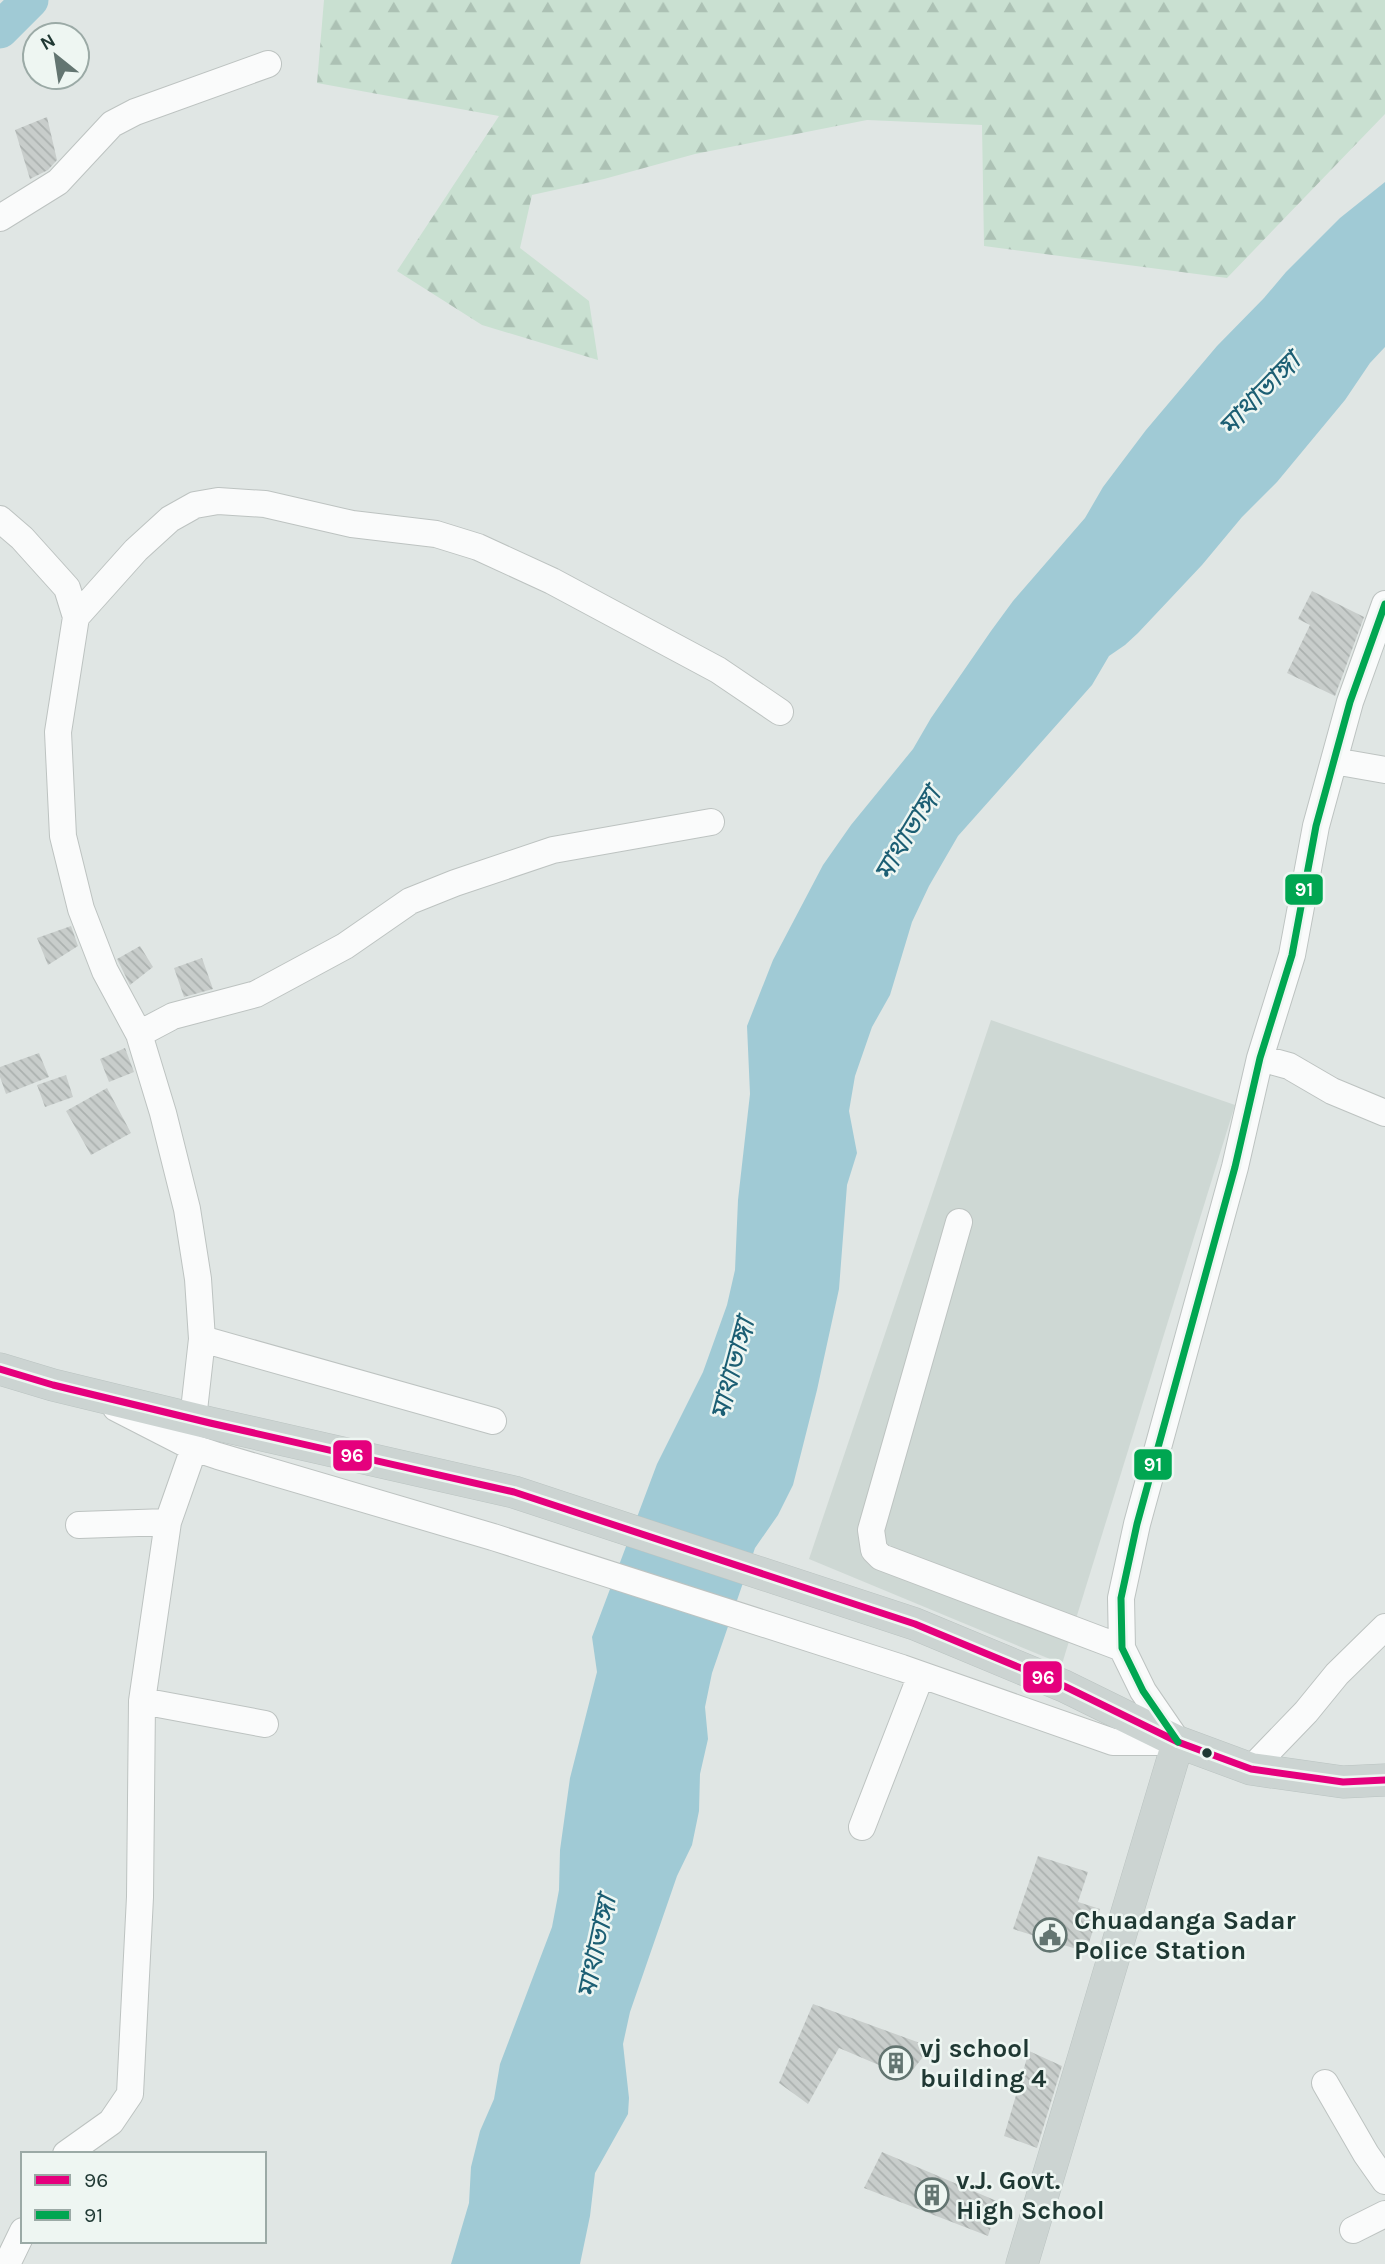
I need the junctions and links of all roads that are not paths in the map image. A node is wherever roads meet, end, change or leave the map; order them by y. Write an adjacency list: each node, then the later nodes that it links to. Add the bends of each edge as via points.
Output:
1 (268, 64): 2 (street, via 112,124 58,182)
2 (0, 218)
3 (0, 519): 5 (street, via 67,587)
4 (1385, 604): 7 (street)
5 (76, 617): 6 (street, via 170,519 195,505 218,501 265,504 352,524 436,534 478,547 718,670); 10 (street, via 58,732 63,836 81,909 105,971)
6 (780, 712)
7 (1334, 761): 8 (street); 11 (street, via 1316,826 1292,955)
8 (1385, 770)
9 (711, 822): 10 (street, via 553,850 455,883 410,901 345,946 256,993 173,1016)
10 (139, 1034): 14 (street, via 187,1209)
11 (1260, 1058): 12 (street, via 1289,1066 1332,1091); 21 (street, via 1235,1167 1137,1524 1121,1598)
12 (1385, 1113)
13 (959, 1222): 21 (street, via 871,1530 874,1550 881,1557)
14 (202, 1339): 16 (street); 17 (street)
15 (0, 1369): 17 (main road, via 86,1393)
16 (492, 1421)
17 (193, 1433): 18 (street); 22 (street, via 493,1537); 25 (main road, via 514,1492 915,1625 1064,1686)
18 (168, 1522): 19 (street); 23 (street)
19 (79, 1525)
20 (1385, 1627): 26 (street)
21 (1122, 1648): 25 (street)
22 (911, 1672): 25 (street, via 1112,1742); 30 (street)
23 (142, 1701): 24 (street); 32 (street, via 140,1897 130,2094 111,2122)
24 (265, 1724)
25 (1178, 1742): 26 (main road); 38 (main road)
26 (1251, 1769): 28 (main road)
27 (1385, 1780): 28 (main road)
28 (1343, 1782): 29 (main road, via 1372,1800)
29 (1385, 1802)
30 (862, 1827)
31 (1325, 2082): 33 (street)
32 (69, 2152)
33 (1385, 2181)
34 (1385, 2214): 35 (street)
35 (1353, 2230)
36 (21, 2235): 37 (street)
37 (7, 2264)
38 (1022, 2264)

